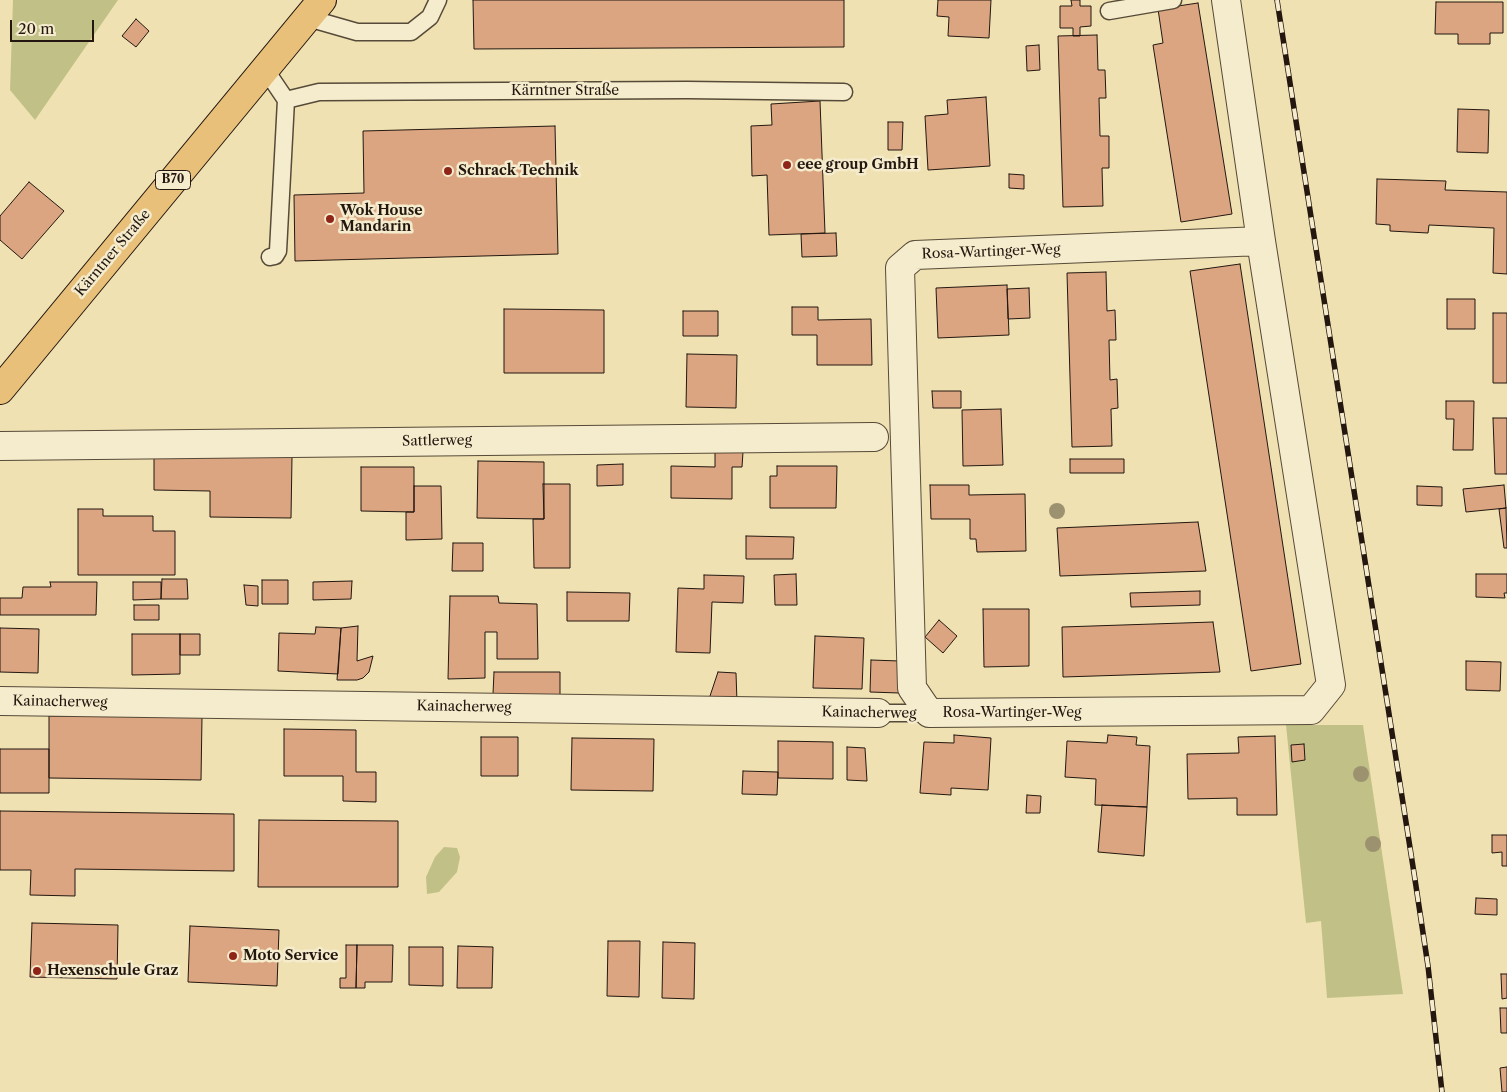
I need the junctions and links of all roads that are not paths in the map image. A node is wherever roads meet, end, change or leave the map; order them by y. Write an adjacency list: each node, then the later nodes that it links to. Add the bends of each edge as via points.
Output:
1 (438, 0): 4 (lane, via 430,17 411,32 356,32)
2 (1172, 0): 5 (lane)
3 (1226, 0): 9 (street, Rosa-Wartinger-Weg)
4 (315, 9): 6 (main road, Kärntner Straße / B70)
5 (1109, 11)
6 (265, 69): 8 (lane); 11 (main road, Kärntner Straße / B70)
7 (844, 92): 8 (lane, Kärntner Straße, via 319,92)
8 (286, 100): 10 (lane, via 278,251)
9 (1261, 241): 16 (street, Rosa-Wartinger-Weg, via 915,255 900,268 912,688); 16 (street, Rosa-Wartinger-Weg, via 1331,685 1310,710)
10 (270, 258)
11 (0, 390)
12 (874, 437): 13 (street, Sattlerweg)
13 (0, 446)
14 (0, 701): 15 (street, Kainacherweg)
15 (878, 713): 16 (lane, Kainacherweg)
16 (929, 714)

